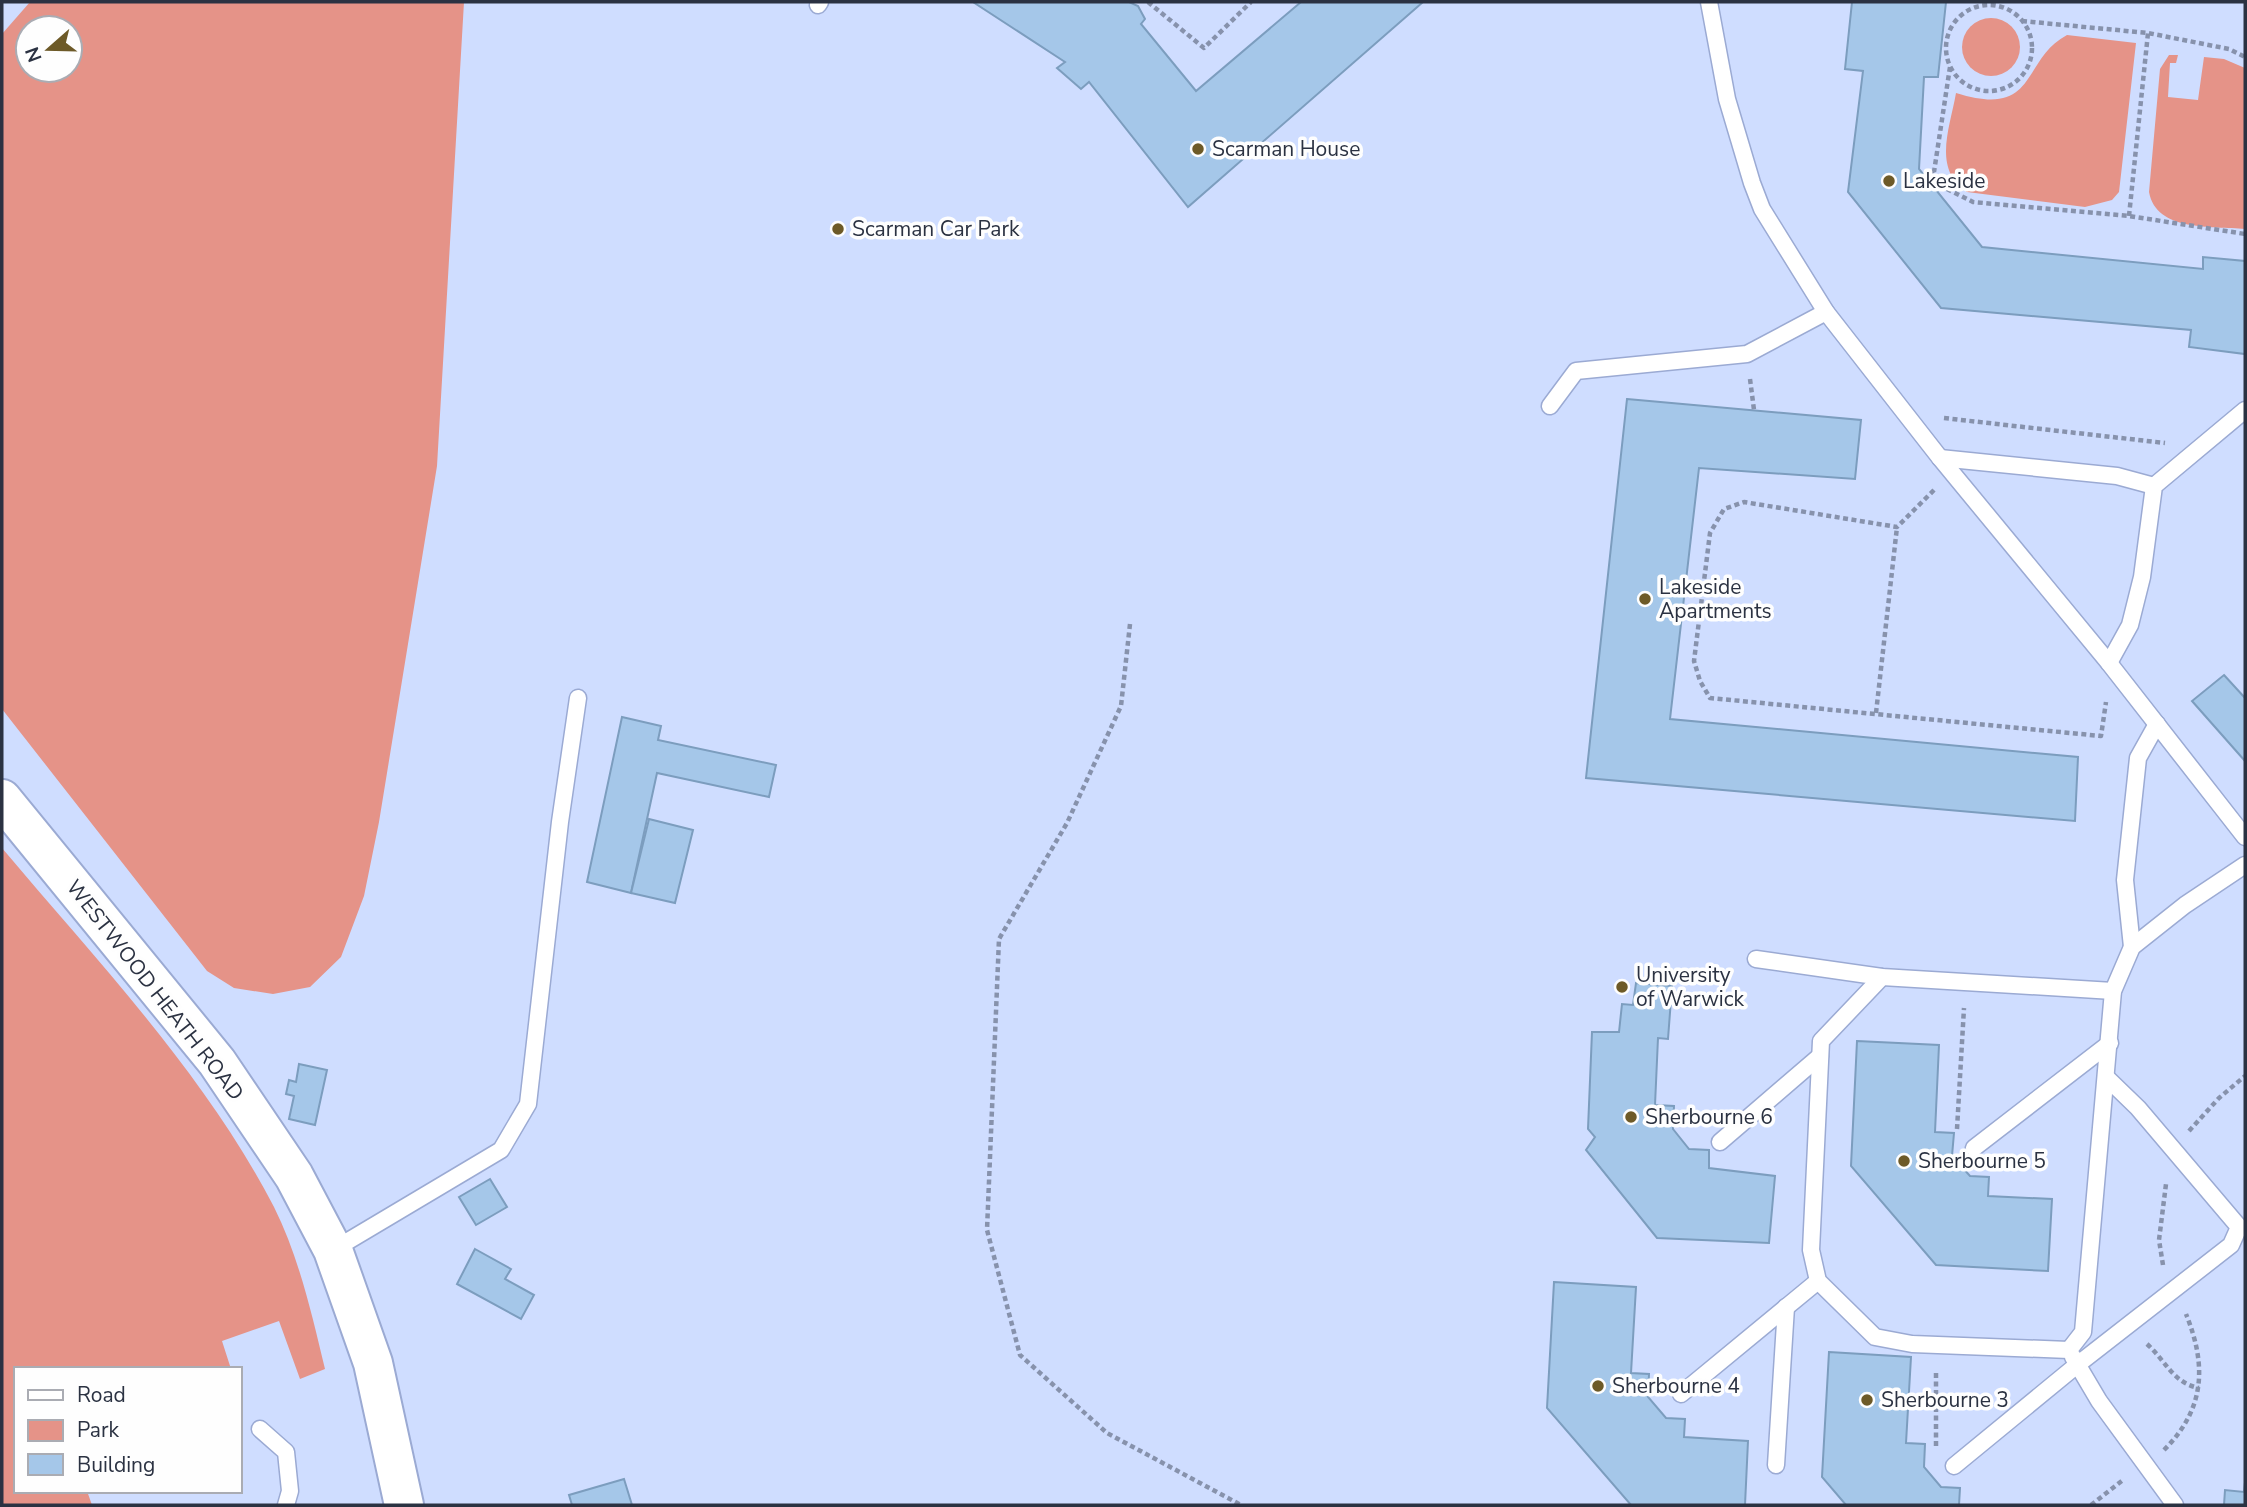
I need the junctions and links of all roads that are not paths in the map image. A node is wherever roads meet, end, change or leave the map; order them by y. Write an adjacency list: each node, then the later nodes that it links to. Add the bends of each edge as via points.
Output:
1 (1709, 2): 2 (lane, via 1727,99 1752,183 1762,209)
2 (1826, 312): 3 (lane, via 1747,354 1576,371); 5 (lane)
3 (1550, 406)
4 (2245, 410): 6 (lane)
5 (1940, 458): 6 (lane, via 2117,476); 7 (lane)
6 (2154, 486): 7 (lane, via 2142,577 2130,625)
7 (2109, 663): 9 (lane)
8 (578, 698): 22 (lane, via 527,1104 501,1150)
9 (2157, 724): 11 (lane); 13 (lane, via 2138,758 2125,880)
10 (2, 799): 22 (street, WESTWOOD HEATH ROAD, via 218,1062 294,1176)
11 (2245, 837)
12 (2245, 865): 13 (lane)
13 (2132, 947): 16 (lane)
14 (1756, 959): 15 (lane)
15 (1882, 978): 16 (lane); 18 (lane, via 1821,1041)
16 (2113, 991): 17 (lane)
17 (2110, 1043): 19 (lane); 21 (lane)
18 (1821, 1056): 20 (lane); 23 (lane, via 1811,1250)
19 (2108, 1078): 25 (lane, via 2083,1332); 25 (lane, via 2239,1227 2231,1245 2122,1330)
20 (1720, 1142)
21 (1974, 1148)
22 (333, 1250): 31 (street, WESTWOOD HEATH ROAD, via 373,1363)
23 (1818, 1280): 24 (lane); 25 (lane, via 1875,1337)
24 (1786, 1307): 26 (lane); 28 (lane)
25 (2073, 1357): 29 (lane); 32 (lane, via 2099,1401)
26 (1681, 1394)
27 (260, 1429): 30 (lane, via 286,1452 290,1491)
28 (1776, 1465)
29 (1954, 1466)
30 (286, 1505)
31 (404, 1505)
32 (2175, 1505)

